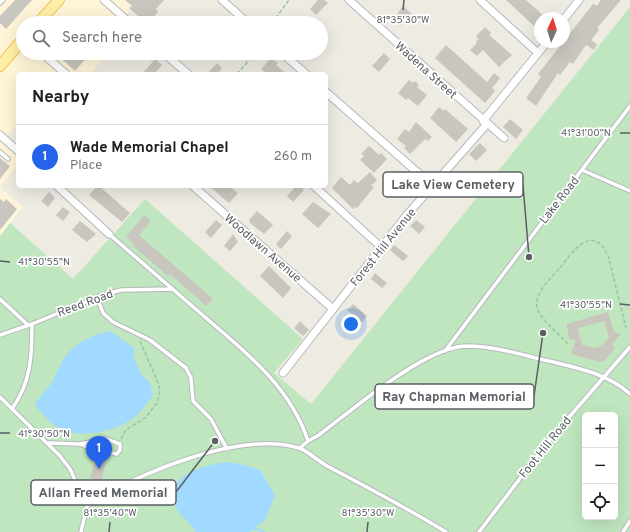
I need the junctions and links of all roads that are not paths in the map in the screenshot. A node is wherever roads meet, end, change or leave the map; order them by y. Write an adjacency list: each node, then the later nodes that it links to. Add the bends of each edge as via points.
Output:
1 (3, 0): 8 (lane)
2 (59, 0): 10 (main road)
3 (104, 0): 11 (street)
4 (222, 0): 12 (street)
5 (349, 0): 25 (street, Wadena Street)
6 (480, 0): 15 (street)
7 (579, 0): 9 (street)
8 (0, 3)
9 (570, 12)
10 (44, 16)
11 (122, 16)
12 (240, 16)
13 (16, 47): 19 (main road)
14 (542, 48): 15 (street, Forest Hill Avenue)
15 (538, 53): 25 (street, Forest Hill Avenue)
16 (50, 60): 20 (street)
17 (172, 60): 21 (street)
18 (290, 60): 22 (street)
19 (0, 66)
20 (64, 72)
21 (186, 72)
22 (304, 72)
23 (328, 94): 32 (street)
24 (630, 106): 31 (lane, Lake Road)
25 (485, 123): 27 (street, Wadena Street); 32 (street, Forest Hill Avenue)
26 (0, 135): 28 (street)
27 (504, 138)
28 (16, 149)
29 (0, 152): 30 (lane)
30 (8, 159)
31 (582, 170): 36 (lane); 46 (lane, Lake Road)
32 (433, 186): 38 (street, Forest Hill Avenue)
33 (58, 188): 37 (street)
34 (195, 188): 42 (street, Woodlawn Avenue)
35 (316, 188): 38 (street)
36 (630, 191)
37 (109, 234): 39 (lane)
38 (382, 248): 42 (street, Forest Hill Avenue)
39 (173, 289): 40 (lane, Reed Road, via 121,290); 52 (lane, via 260,366 283,392 303,424)
40 (97, 297): 43 (lane, Reed Road); 56 (lane, via 103,313 113,322 162,348 186,368 191,378 193,401 211,419)
41 (0, 298): 43 (lane)
42 (333, 309): 47 (street, Forest Hill Avenue)
43 (30, 325): 44 (lane, Reed Road); 51 (lane, via 32,351 26,385)
44 (0, 334)
45 (630, 347): 48 (lane, Foot Hill Road)
46 (445, 351): 48 (lane, via 464,346 496,349); 52 (lane, via 404,371 319,435)
47 (283, 373)
48 (604, 377): 49 (lane); 61 (lane, Foot Hill Road, via 551,438)
49 (630, 394)
50 (0, 397): 51 (lane)
51 (12, 409): 53 (lane)
52 (308, 440): 55 (lane)
53 (49, 443): 54 (lane); 57 (lane, via 70,469)
54 (80, 444): 54 (lane, via 117,454 120,450 120,444 106,440)
55 (300, 448): 56 (lane, via 273,444); 60 (lane, via 325,465 396,502)
56 (227, 449): 57 (lane, via 170,464 143,475)
57 (88, 506): 59 (lane)
58 (630, 521): 62 (lane)
59 (81, 532)
60 (446, 532)
61 (479, 532)
62 (623, 532)

